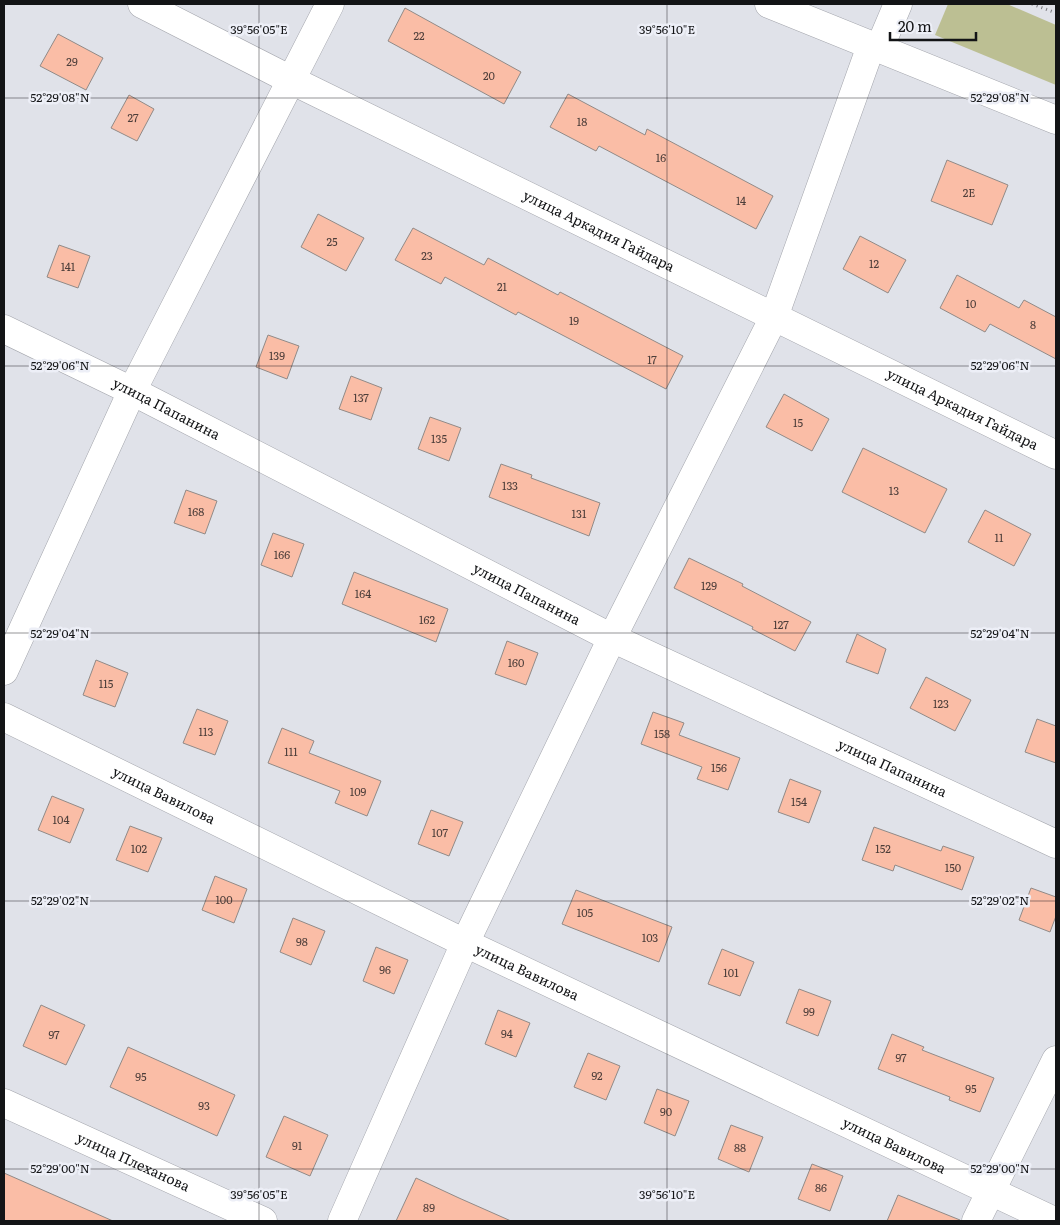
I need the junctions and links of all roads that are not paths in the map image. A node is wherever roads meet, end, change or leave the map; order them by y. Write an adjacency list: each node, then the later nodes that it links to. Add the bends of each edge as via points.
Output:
1 (142, 4): 6 (street, улица Аркадия Гайдара)
2 (330, 4): 6 (street)
3 (769, 4): 5 (street)
4 (898, 4): 5 (street)
5 (875, 47): 7 (street); 8 (street)
6 (293, 81): 8 (street, улица Аркадия Гайдара); 10 (street)
7 (1056, 120)
8 (774, 317): 11 (street, улица Аркадия Гайдара); 12 (street)
9 (4, 329): 10 (street, улица Папанина)
10 (132, 391): 12 (street, улица Папанина); 13 (street)
11 (1056, 455)
12 (612, 638): 15 (street, улица Папанина); 16 (street)
13 (4, 671)
14 (4, 717): 16 (street, улица Вавилова)
15 (1056, 844)
16 (465, 943): 19 (street, улица Вавилова); 21 (street)
17 (1056, 1060): 19 (street)
18 (4, 1104): 20 (street, улица Плеханова)
19 (990, 1191): 22 (street); 23 (street, улица Вавилова)
20 (263, 1221)
21 (342, 1221)
22 (976, 1221)
23 (1054, 1221)

